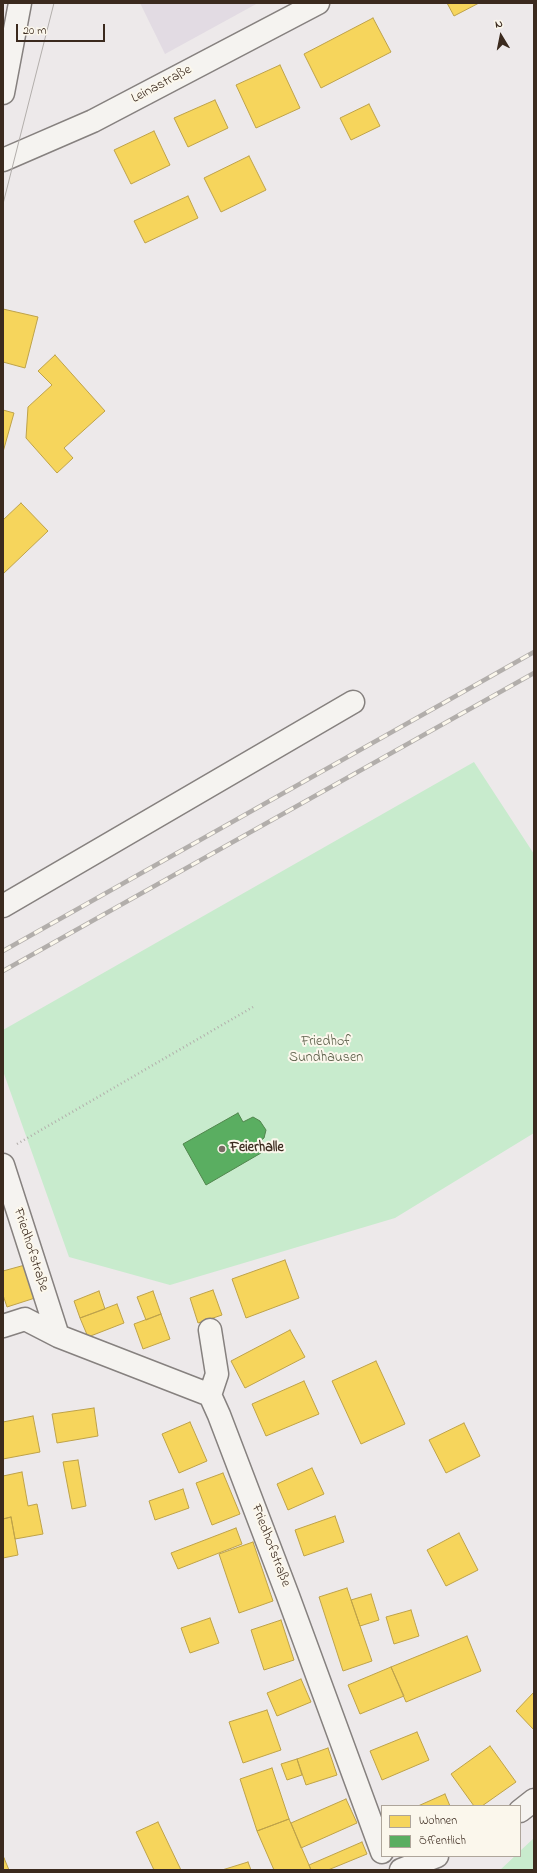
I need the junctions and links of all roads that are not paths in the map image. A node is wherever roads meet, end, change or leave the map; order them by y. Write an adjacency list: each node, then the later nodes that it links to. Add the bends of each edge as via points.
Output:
1 (20, 3): 3 (street)
2 (318, 3): 4 (street, Leinastraße, via 93,121)
3 (3, 93)
4 (3, 160)
5 (353, 702): 6 (street)
6 (3, 906)
7 (3, 1165): 10 (street, Friedhofstraße)
8 (3, 1326): 10 (street, via 25,1319)
9 (210, 1330): 11 (street, via 216,1374)
10 (58, 1336): 11 (street)
11 (210, 1395): 14 (street, Friedhofstraße, via 286,1588)
12 (534, 1800): 13 (street)
13 (521, 1810)
14 (381, 1849)
15 (383, 1857): 17 (street)
16 (434, 1857): 18 (street)
17 (388, 1870)
18 (401, 1870)

